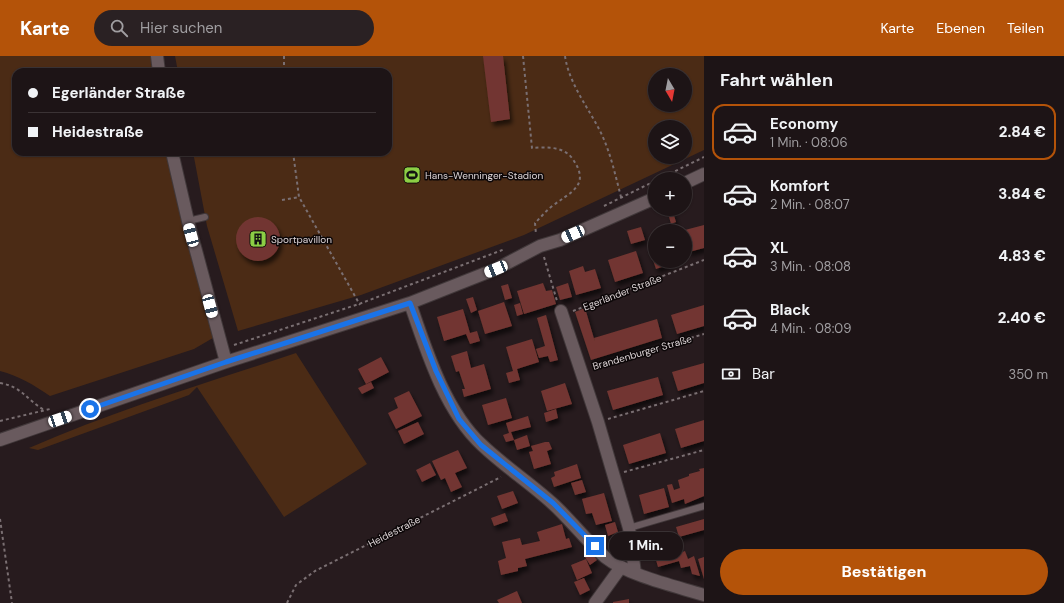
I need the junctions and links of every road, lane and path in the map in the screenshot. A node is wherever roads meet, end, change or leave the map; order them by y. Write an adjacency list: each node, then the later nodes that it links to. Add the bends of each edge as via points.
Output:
1 (157, 56): 5 (street)
2 (284, 56): 6 (path)
3 (522, 56): 21 (path, via 532,148 550,146 570,156 580,170 579,182 572,194 550,208 535,223)
4 (565, 56): 15 (path, via 566,64 582,98 600,130)
5 (158, 68)
6 (284, 68)
7 (173, 156): 20 (street)
8 (294, 156): 14 (path)
9 (704, 157): 10 (path)
10 (674, 172)
11 (704, 174): 12 (street)
12 (692, 180)
13 (648, 185): 15 (path)
14 (300, 197): 16 (path); 25 (path)
15 (622, 198): 18 (path)
16 (282, 200)
17 (648, 201): 21 (street, via 560,240)
18 (600, 208)
19 (206, 217): 20 (lane)
20 (188, 221): 29 (street)
21 (538, 242): 24 (street, via 496,269); 26 (path)
22 (507, 249): 25 (path)
23 (704, 260): 26 (path, Egerländer Straße)
24 (410, 303): 27 (street); 38 (street, via 436,371 459,419 481,445)
25 (359, 304): 27 (path); 29 (path)
26 (561, 313): 31 (street, Brandenburger Straße)
27 (369, 316): 30 (street)
28 (704, 334): 31 (path, Brandenburger Straße)
29 (222, 349): 30 (street)
30 (226, 362): 36 (street)
31 (580, 370): 35 (street, Brandenburger Straße)
32 (0, 383): 34 (path, via 12,386)
33 (704, 391): 35 (path)
34 (44, 410)
35 (598, 422): 39 (street, Brandenburger Straße)
36 (0, 440)
37 (704, 450): 39 (path)
38 (513, 472): 43 (street, via 553,503 605,557); 47 (path, Heidestraße, via 315,571 296,585)
39 (614, 476): 42 (street, Brandenburger Straße)
40 (704, 506): 42 (lane)
41 (0, 519): 46 (path)
42 (629, 528): 44 (street, Brandenburger Straße)
43 (621, 567): 44 (street); 48 (street)
44 (635, 573): 45 (street)
45 (704, 595)
46 (12, 603)
47 (287, 603)
48 (595, 603)

